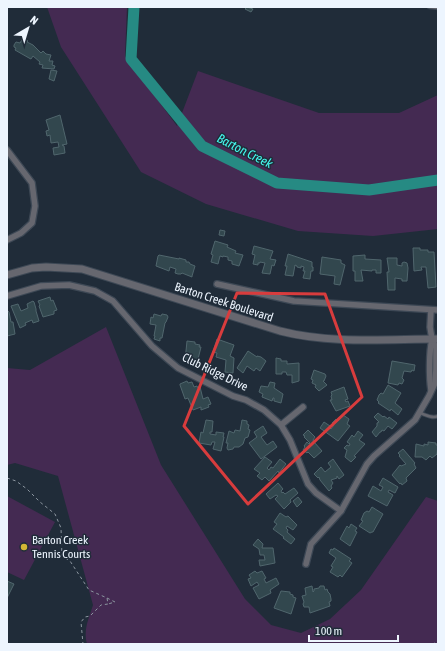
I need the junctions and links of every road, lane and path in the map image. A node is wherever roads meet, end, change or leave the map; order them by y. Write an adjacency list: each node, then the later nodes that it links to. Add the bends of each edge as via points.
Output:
1 (429, 7): 2 (lane)
2 (438, 8)
3 (7, 150): 4 (street, via 32,183 34,206 32,223 22,233)
4 (7, 240)
5 (7, 275): 10 (street, Barton Creek Boulevard, via 32,268 82,269 297,335 327,339)
6 (217, 284): 8 (street, via 294,301)
7 (7, 296): 16 (street, Club Ridge Drive, via 41,286 69,285 95,291 113,301 152,346 178,368 246,400 264,410)
8 (431, 310): 9 (street); 10 (street, via 430,327)
9 (438, 310)
10 (435, 339): 11 (street, via 430,348)
11 (431, 391): 12 (street); 14 (street)
12 (438, 393)
13 (303, 406): 16 (street)
14 (420, 412): 15 (lane, via 430,417); 18 (street, via 415,420 367,464)
15 (438, 416)
16 (281, 425): 18 (street, Club Ridge Drive, via 308,484)
17 (7, 478): 20 (path, via 27,489 55,514 61,528 62,556 70,562 89,590)
18 (341, 511): 19 (street, via 311,544)
19 (306, 564)
20 (107, 598): 21 (path); 21 (path, via 115,602)
21 (108, 604): 23 (path, via 101,605 81,622)
22 (438, 642): 24 (path)
23 (83, 644)
24 (432, 644)

